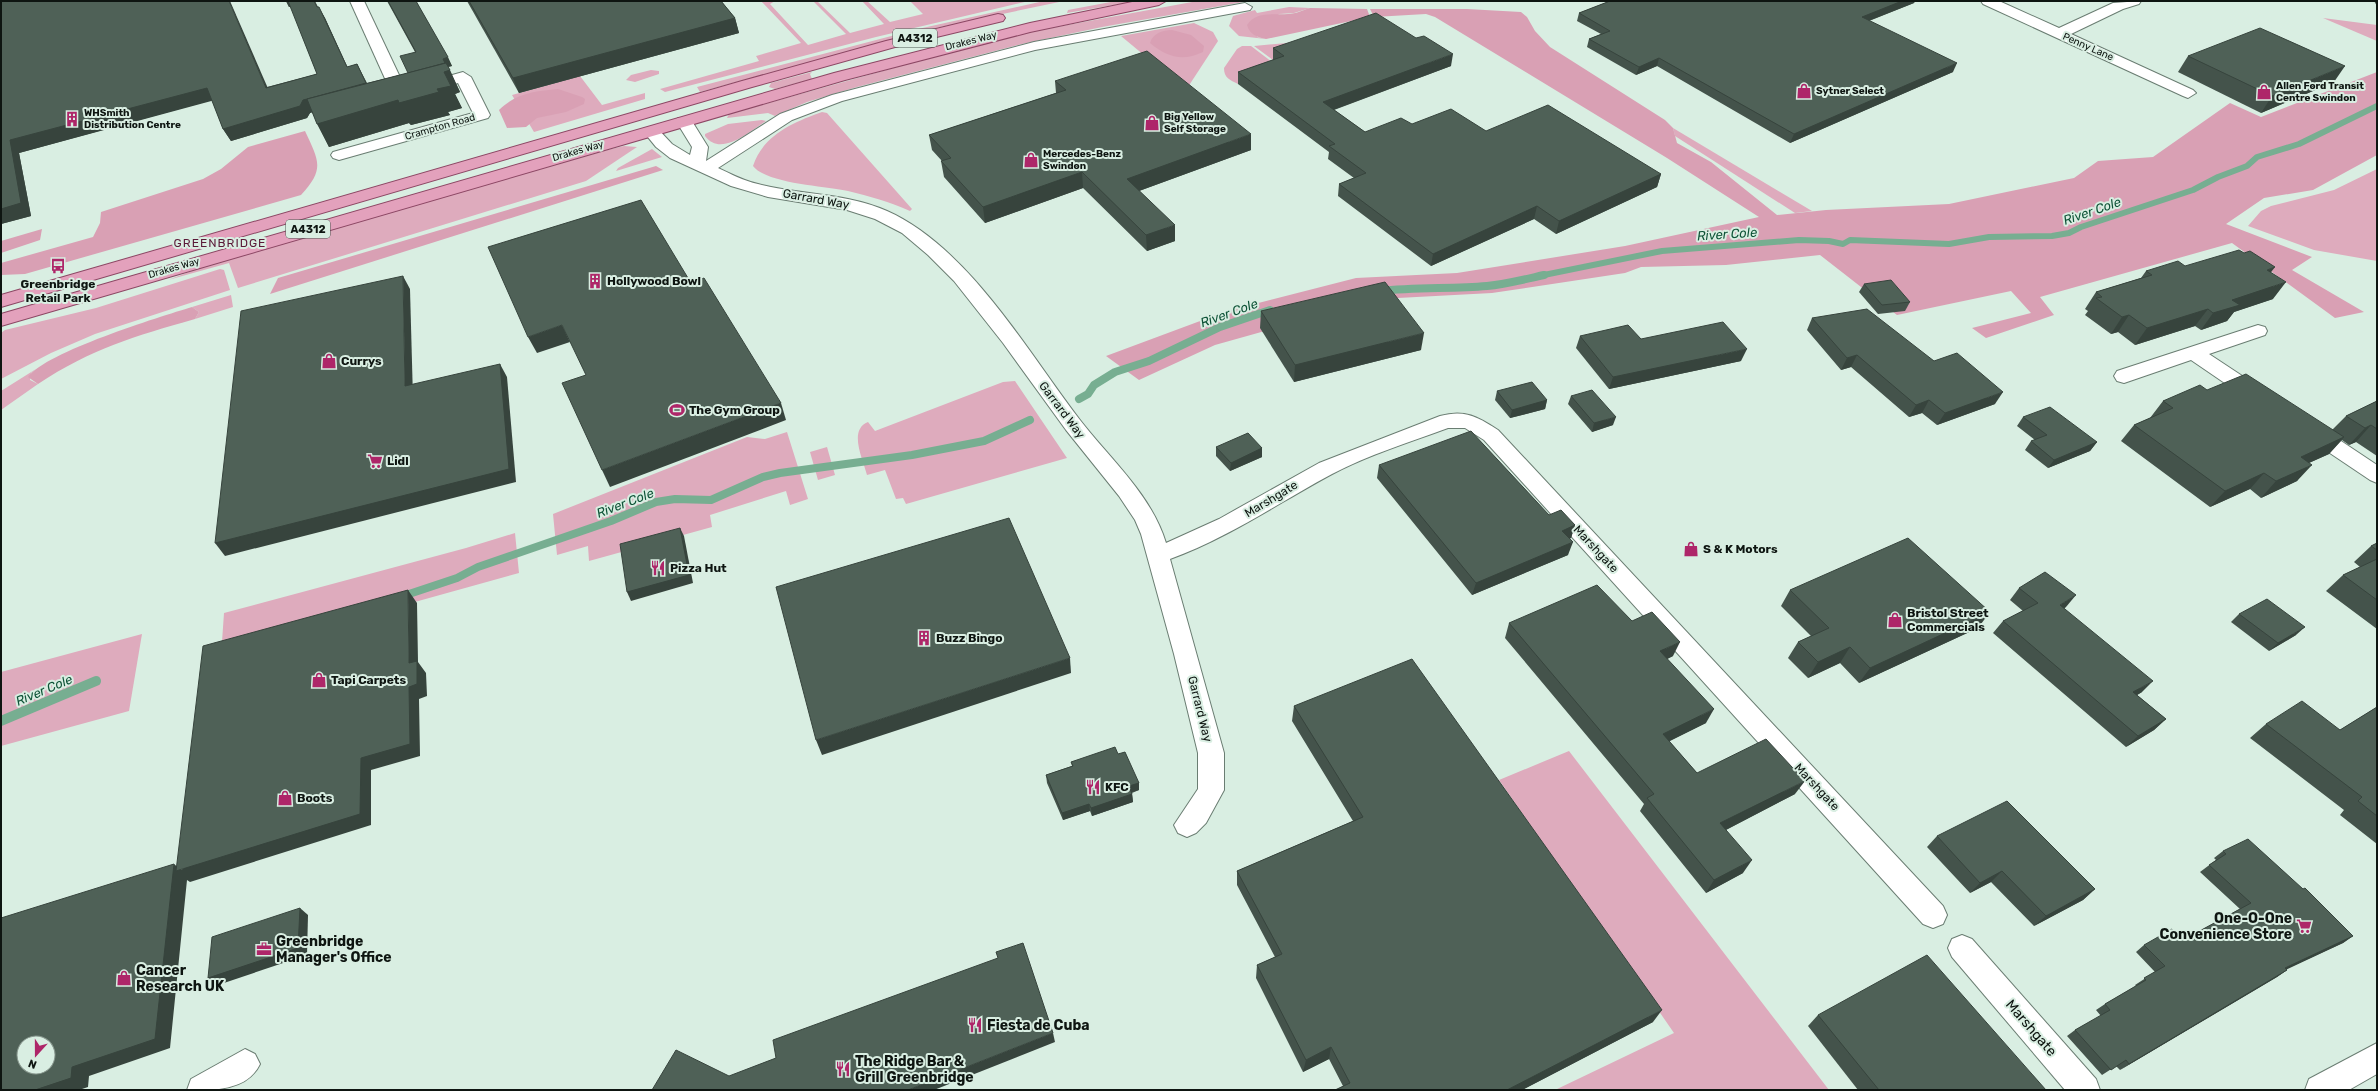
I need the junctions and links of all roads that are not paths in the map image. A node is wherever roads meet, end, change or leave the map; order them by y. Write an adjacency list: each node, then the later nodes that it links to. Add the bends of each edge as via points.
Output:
1 (356, 1): 9 (street)
2 (1159, 1): 13 (main road, Drakes Way / A4312, via 982,38)
3 (1988, 1): 7 (street, Penny Lane)
4 (2134, 1): 7 (street, via 2107,10)
5 (1245, 7): 16 (street, Drakes Way, via 1034,46 837,98 786,116 736,150)
6 (1011, 16): 11 (main road, Drakes Way / A4312, via 892,44)
7 (2059, 34): 8 (street, Penny Lane)
8 (2188, 93)
9 (400, 94): 10 (street, Crampton Road); 15 (street, Crampton Road, via 463,77 482,116)
10 (384, 98)
11 (674, 105): 12 (main road, Drakes Way / A4312); 13 (main road)
12 (641, 114): 14 (main road); 17 (main road, Drakes Way / A4312)
13 (684, 121): 14 (main road, Drakes Way / A4312); 16 (street, via 700,147)
14 (651, 131): 16 (street, Garrard Way, via 675,156); 18 (main road, Drakes Way / A4312)
15 (339, 155)
16 (701, 166): 25 (street, Garrard Way, via 721,177 755,188 860,207 899,223 926,242 1005,333 1051,397 1127,492 1147,520)
17 (1, 301)
18 (1, 320)
19 (2258, 331): 20 (street)
20 (2194, 353): 21 (street); 22 (street)
21 (2124, 376)
22 (2272, 405)
23 (2292, 418): 24 (street)
24 (2377, 475)
25 (1159, 554): 26 (street, Garrard Way, via 1211,753 1211,790 1197,815); 27 (street, Marshgate, via 1227,526 1290,488 1345,460 1447,421 1469,422 1491,435)
26 (1187, 825)
27 (1933, 915)
28 (1962, 948): 32 (street, Marshgate)
29 (2377, 1058): 33 (street)
30 (245, 1064): 31 (street)
31 (202, 1090)
32 (2085, 1090)
33 (2320, 1090)

